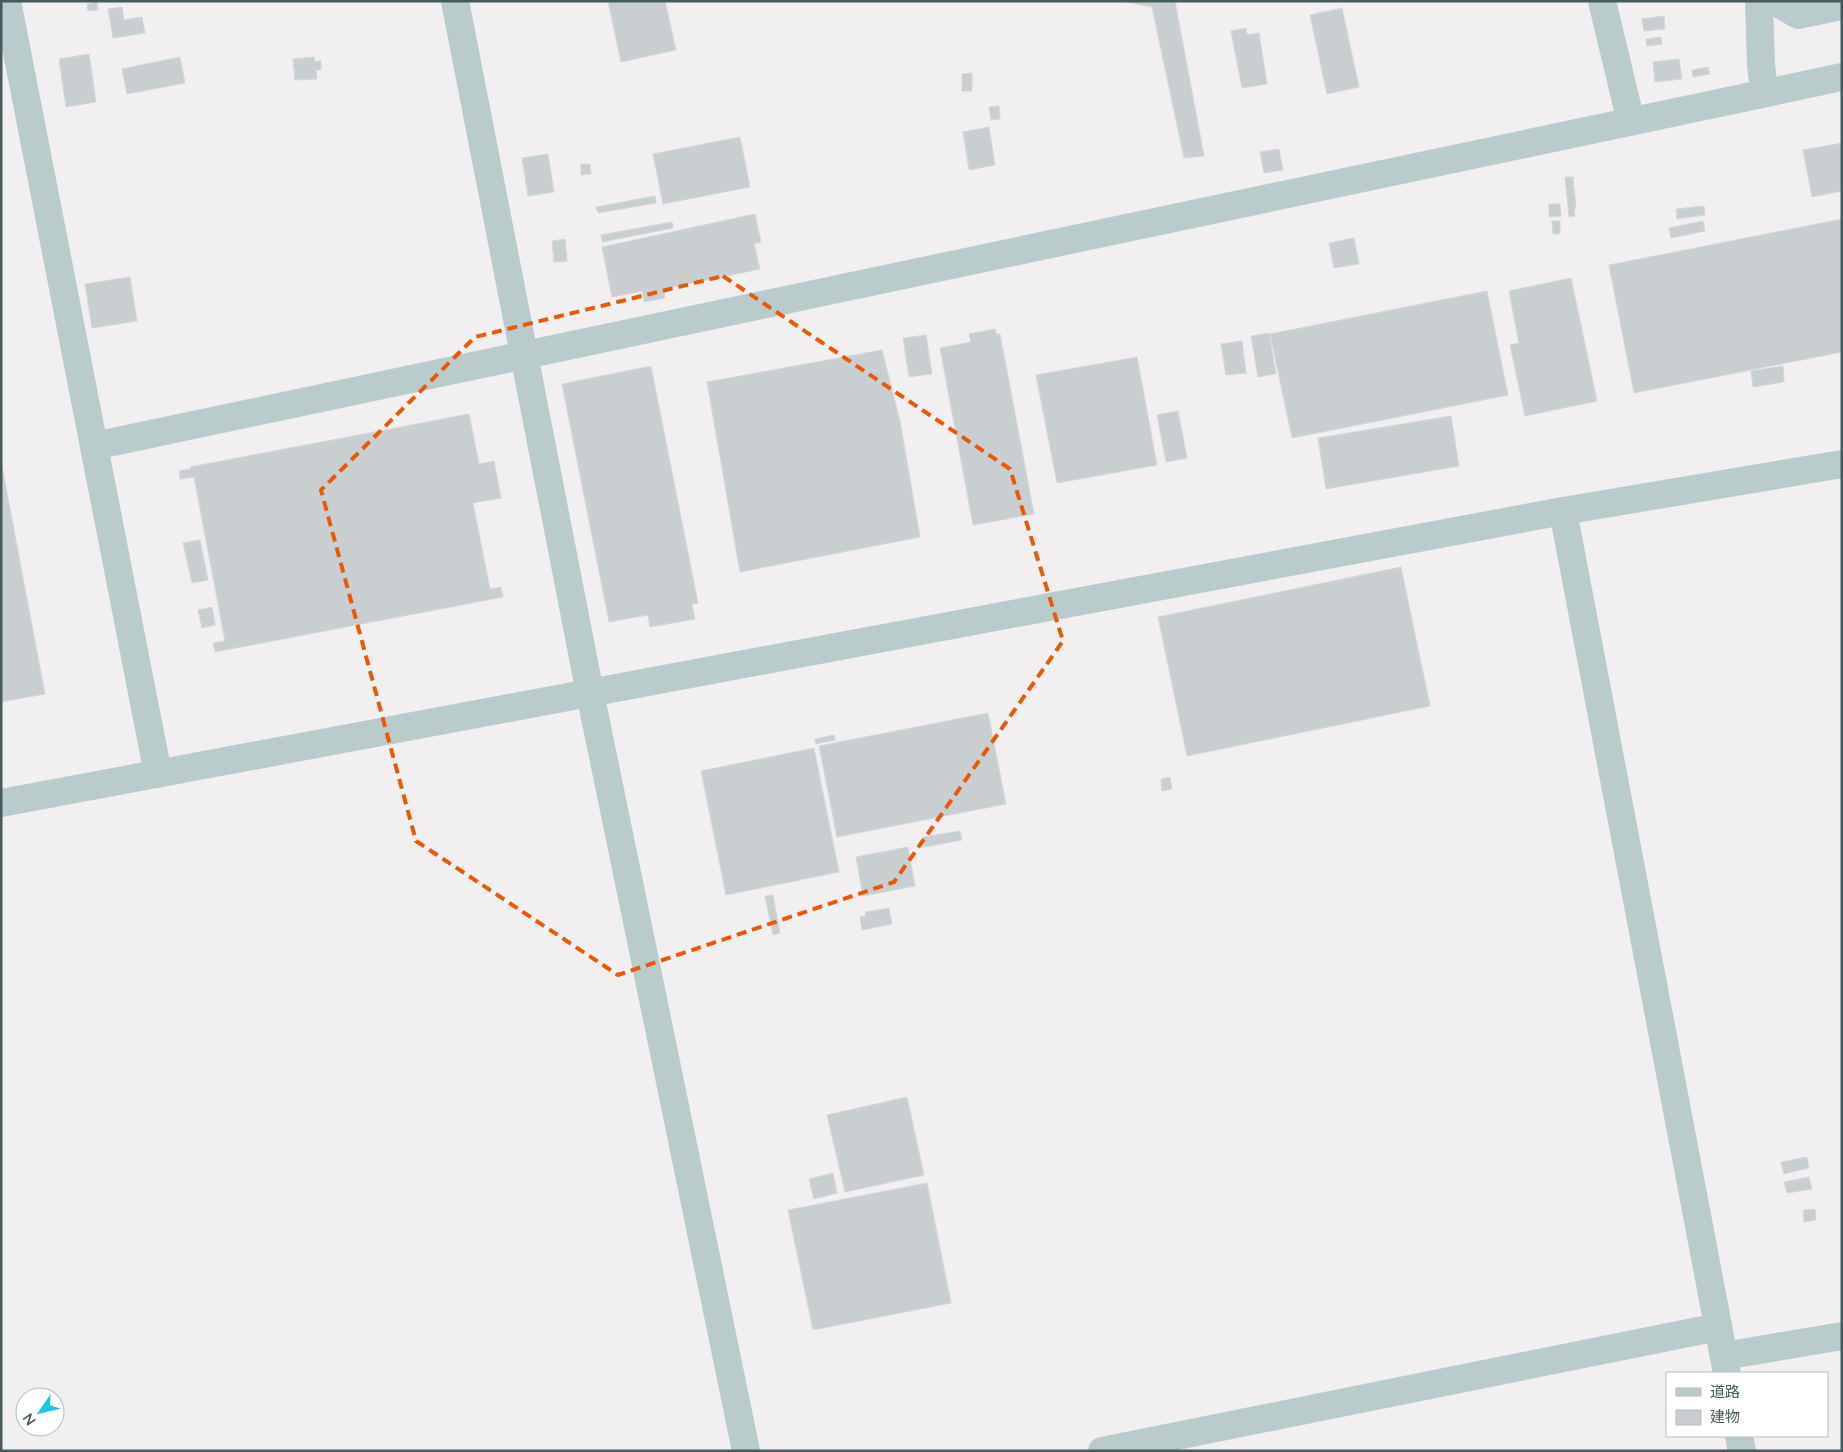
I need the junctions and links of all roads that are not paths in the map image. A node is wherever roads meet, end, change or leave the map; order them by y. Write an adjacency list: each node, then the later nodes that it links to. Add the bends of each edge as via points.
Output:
1 (6, 1): 11 (lane)
2 (455, 1): 10 (lane)
3 (1602, 1): 9 (lane)
4 (1759, 1): 8 (lane)
5 (1774, 1): 6 (lane, via 1798,15)
6 (1842, 6)
7 (1842, 77): 8 (lane)
8 (1764, 94): 9 (lane)
9 (1631, 122): 10 (lane)
10 (524, 355): 11 (lane); 14 (lane)
11 (94, 446): 15 (lane)
12 (1842, 464): 13 (lane)
13 (1564, 511): 14 (lane); 17 (lane)
14 (590, 693): 15 (lane); 21 (lane)
15 (158, 774): 16 (lane)
16 (1, 803)
17 (1718, 1327): 19 (lane); 22 (lane)
18 (1842, 1336): 19 (lane)
19 (1726, 1365)
20 (1739, 1437): 23 (lane)
21 (746, 1451)
22 (1102, 1451)
23 (1742, 1451)

